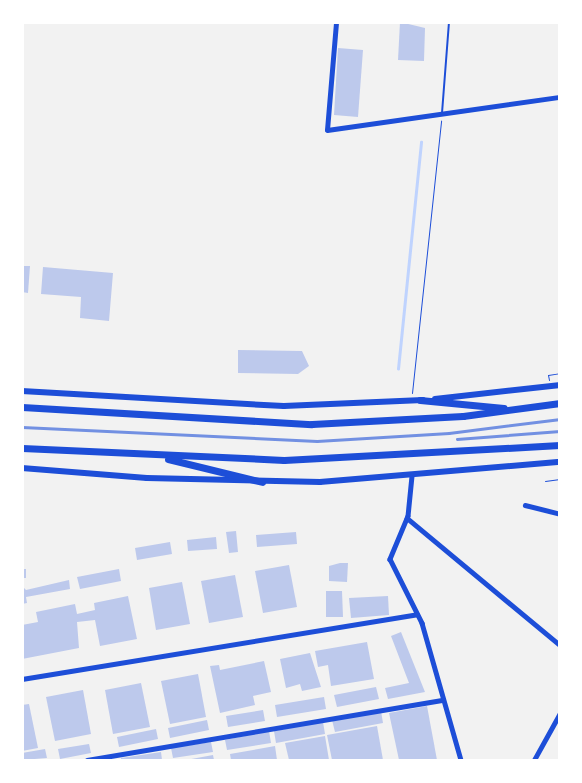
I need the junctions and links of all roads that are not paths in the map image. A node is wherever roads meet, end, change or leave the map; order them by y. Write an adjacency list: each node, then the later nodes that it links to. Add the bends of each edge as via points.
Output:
1 (336, 22): 5 (street)
2 (449, 22): 4 (lane)
3 (560, 97): 4 (street)
4 (442, 115): 5 (street)
5 (327, 130)
6 (560, 385): 8 (main road)
7 (22, 391): 8 (main road, via 284,406)
8 (420, 400): 11 (main road)
9 (560, 404): 11 (main road)
10 (22, 407): 11 (main road, via 256,424 385,421)
11 (519, 409)
12 (560, 445): 14 (main road, via 284,460)
13 (22, 448): 14 (main road)
14 (154, 455): 18 (main road)
15 (560, 462): 17 (main road)
16 (22, 468): 18 (main road)
17 (412, 476): 18 (main road); 21 (street)
18 (262, 482)
19 (525, 505): 20 (street)
20 (560, 514)
21 (407, 518): 22 (street, via 390,559); 23 (street)
22 (417, 614): 24 (street); 25 (street)
23 (560, 645)
24 (22, 679)
25 (443, 700): 27 (street); 28 (street)
26 (560, 713): 29 (street)
27 (87, 760)
28 (461, 760)
29 (534, 760)

